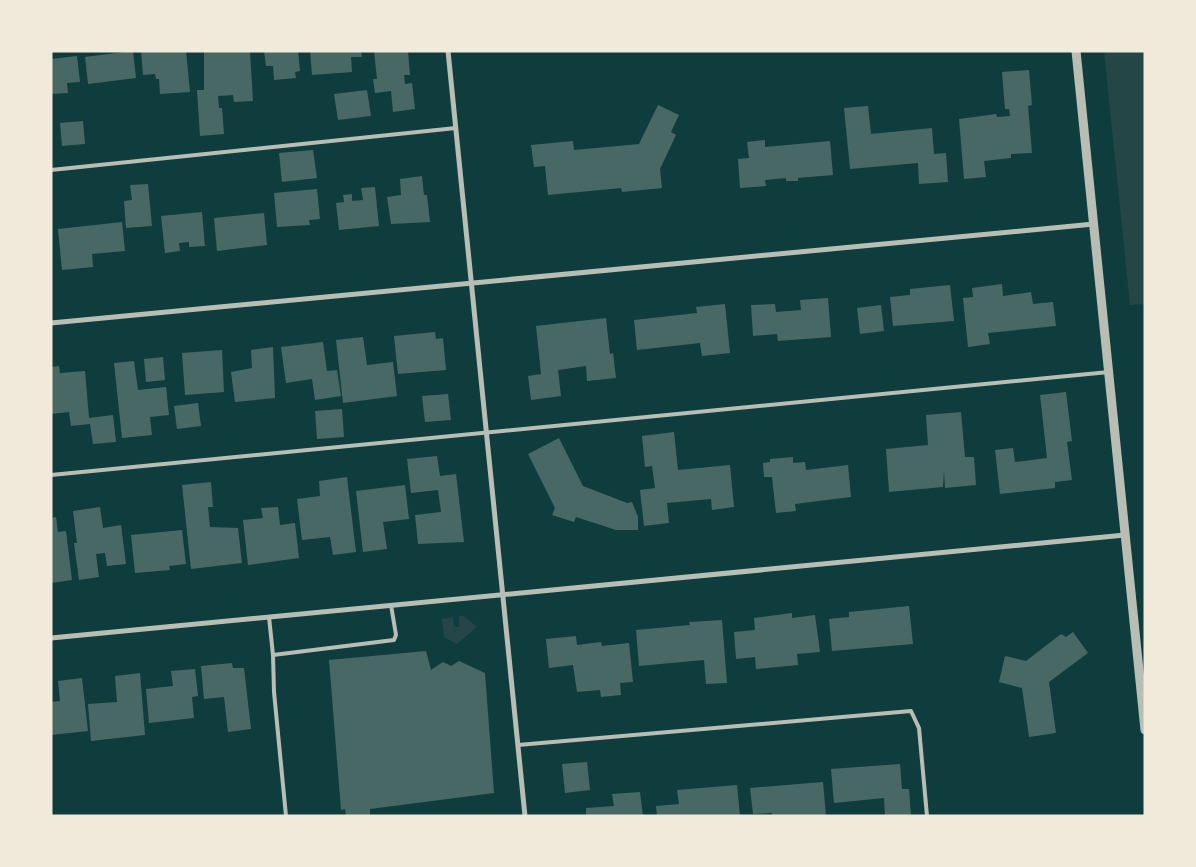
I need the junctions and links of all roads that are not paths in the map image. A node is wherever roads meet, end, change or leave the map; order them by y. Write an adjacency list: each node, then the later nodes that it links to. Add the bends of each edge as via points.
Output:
1 (448, 51): 3 (street)
2 (1076, 51): 5 (street)
3 (456, 128): 4 (lane); 6 (street)
4 (51, 170)
5 (1094, 224): 6 (street); 8 (street)
6 (472, 283): 7 (street); 9 (street)
7 (51, 323)
8 (1109, 372): 9 (lane); 11 (street)
9 (487, 432): 10 (lane); 12 (street)
10 (51, 475)
11 (1125, 535): 12 (street); 17 (street)
12 (503, 594): 13 (street); 18 (street)
13 (391, 605): 14 (street); 16 (lane, via 394,640)
14 (269, 617): 15 (street); 16 (lane)
15 (51, 638)
16 (273, 655): 19 (lane)
17 (1145, 730)
18 (518, 745): 20 (street); 21 (lane, via 911,711 919,728)
19 (286, 816)
20 (525, 816)
21 (927, 816)

